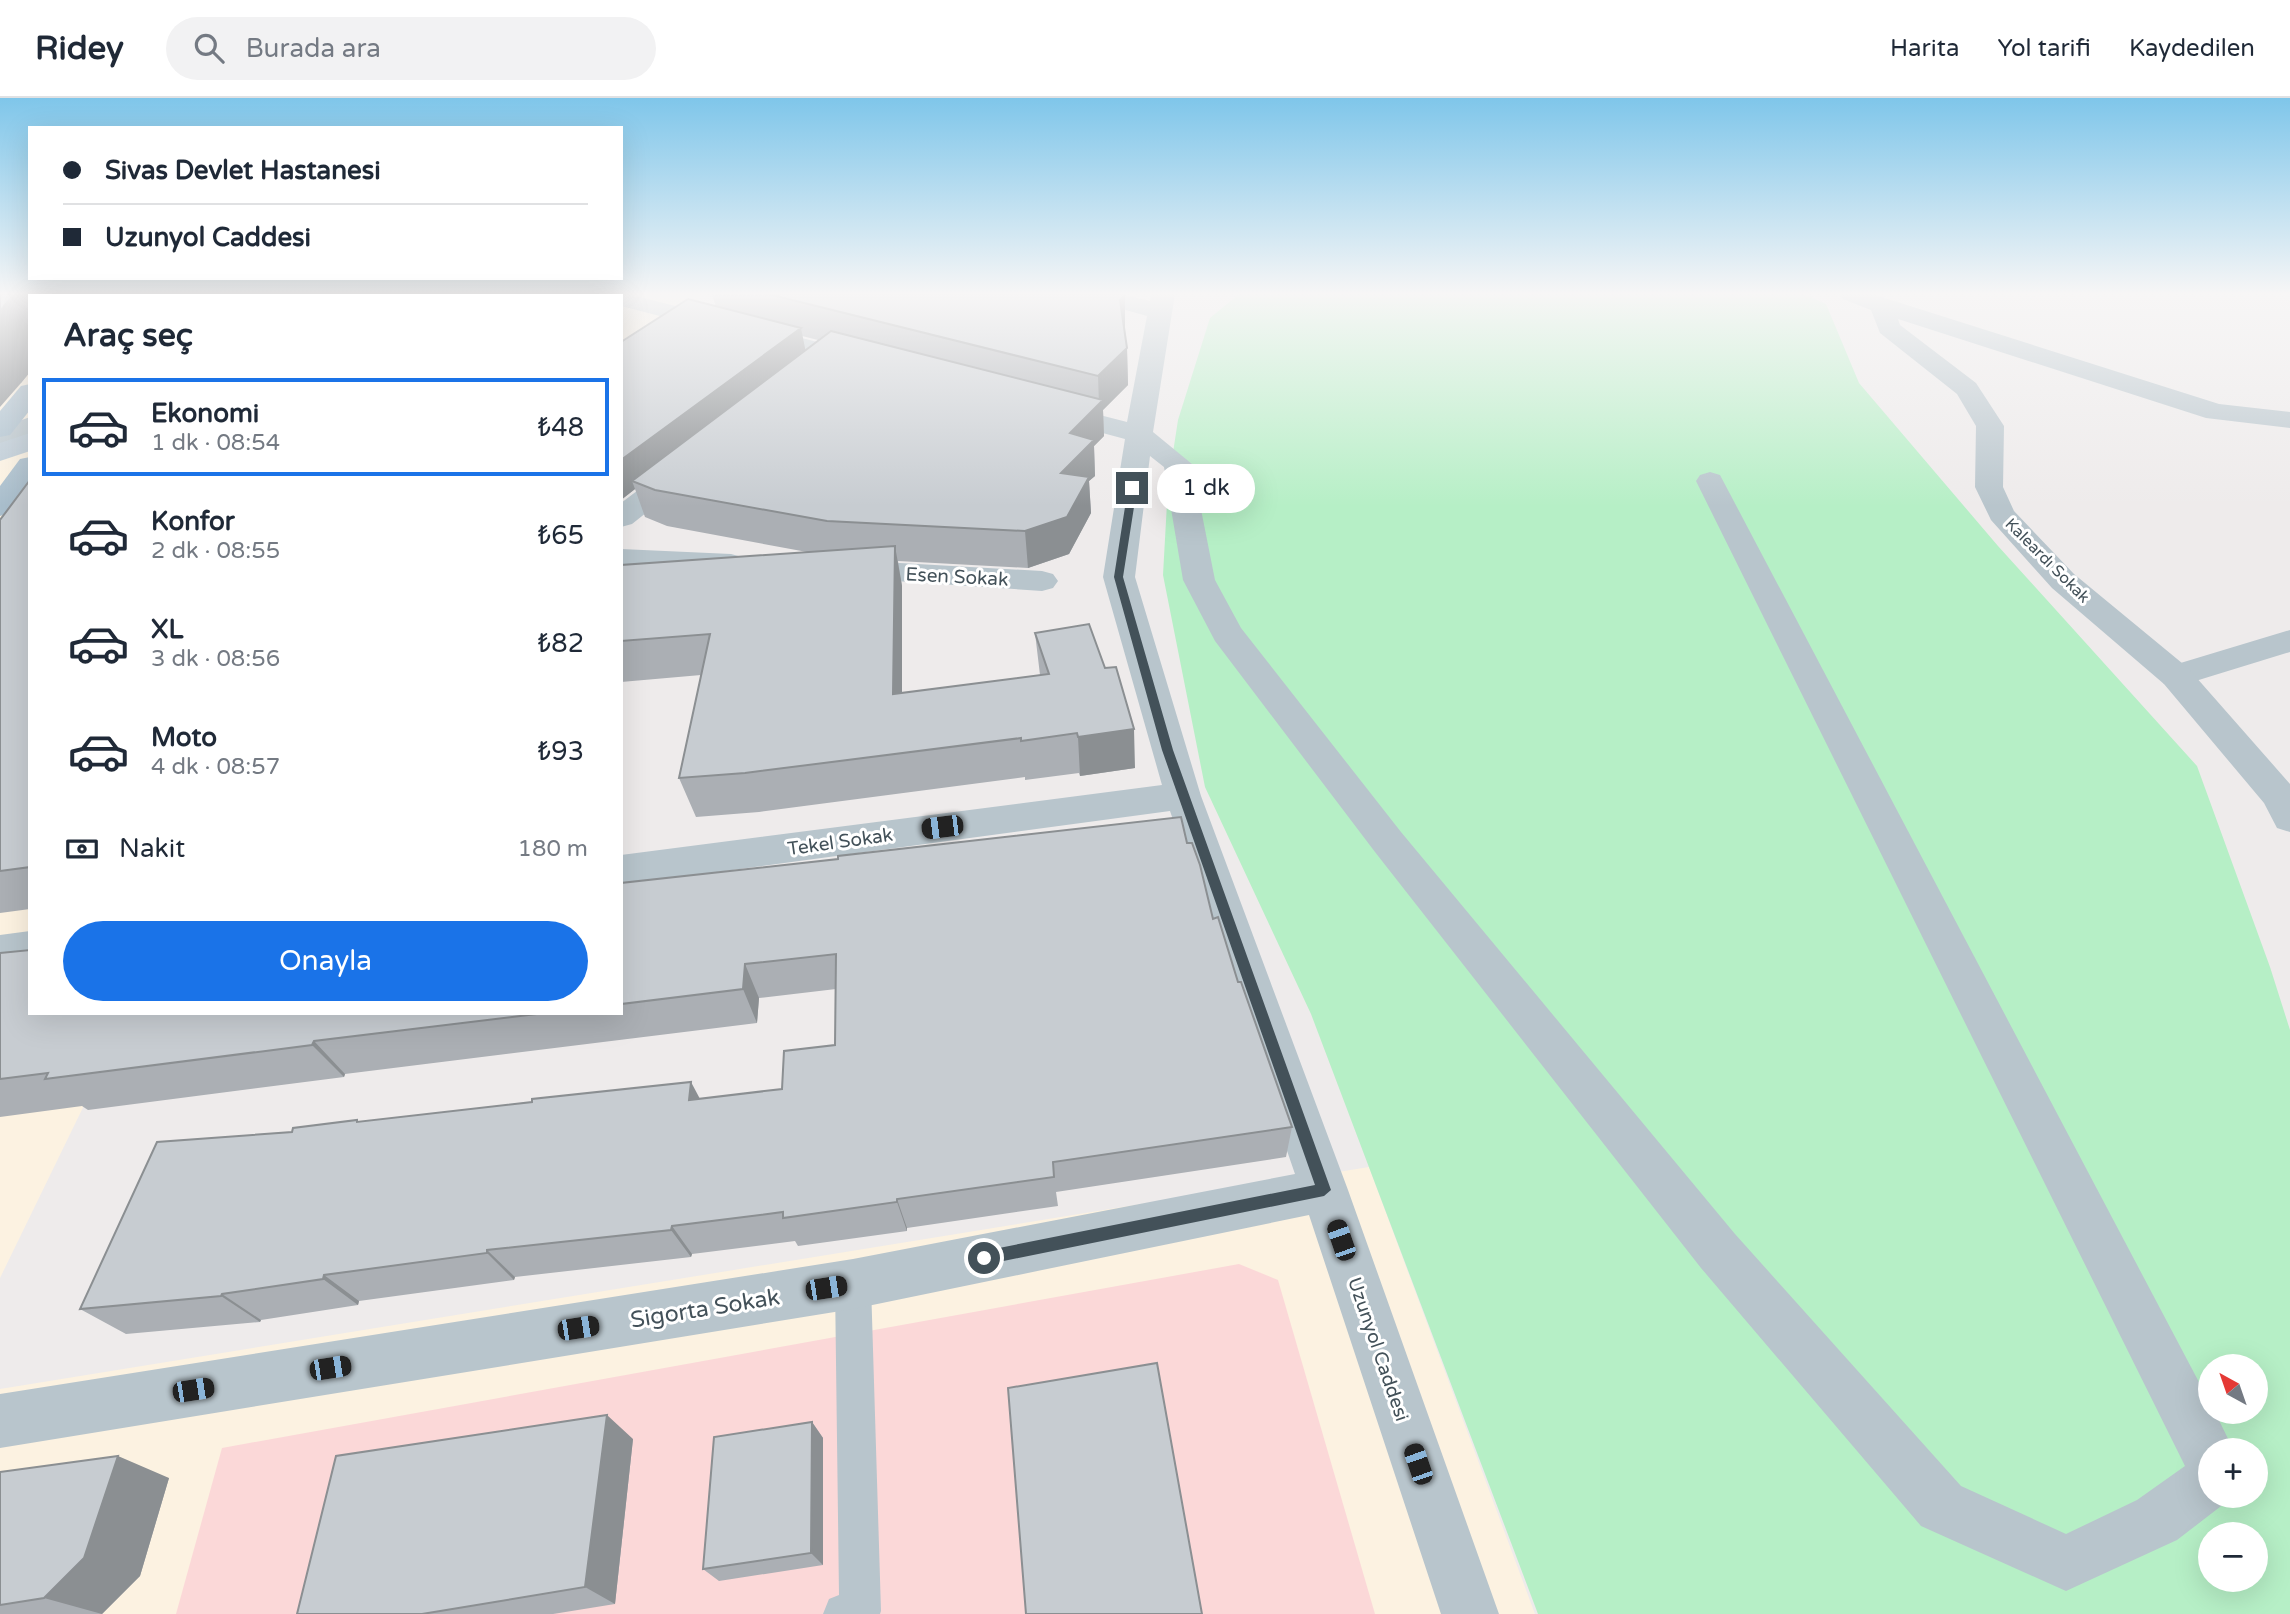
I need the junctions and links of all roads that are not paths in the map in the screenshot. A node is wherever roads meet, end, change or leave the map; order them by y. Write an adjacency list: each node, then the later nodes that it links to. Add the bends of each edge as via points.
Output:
1 (863, 365): 5 (street)
2 (1155, 365): 11 (street, Uzunyol Caddesi)
3 (1936, 365): 25 (street, Kaleardı Sokak, via 1967,389 1990,426 1989,487 2001,514 2063,581)
4 (2069, 365): 8 (street, via 2216,411)
5 (887, 367)
6 (28, 394): 10 (main road)
7 (1032, 406): 11 (street)
8 (2290, 420)
9 (28, 426): 12 (street)
10 (0, 429)
11 (1139, 434): 26 (street, Uzunyol Caddesi, via 1119,577); 35 (street, via 1178,464 1199,580 1227,633 1388,842 1709,1240 1941,1506 2066,1563 2157,1520)
12 (0, 438)
13 (28, 443): 14 (main road)
14 (0, 453)
15 (696, 460): 19 (street)
16 (28, 468): 18 (main road)
17 (1710, 481): 34 (street)
18 (0, 507)
19 (623, 516)
20 (623, 558): 21 (street)
21 (757, 566)
22 (825, 569): 23 (street, Esen Sokak)
23 (1042, 581)
24 (2290, 641): 25 (street)
25 (2176, 676): 27 (street, Kaleardı Sokak, via 2278,795)
26 (1183, 796): 28 (street, Tekel Sokak); 31 (street, Uzunyol Caddesi)
27 (2290, 818)
28 (623, 870)
29 (28, 948): 30 (street)
30 (0, 952)
31 (1324, 1190): 32 (street, Sigorta Sokak); 37 (street, Uzunyol Caddesi)
32 (853, 1284): 33 (street, Sigorta Sokak); 36 (lane, via 860,1611)
33 (0, 1422)
34 (2200, 1438)
35 (2198, 1490)
36 (844, 1614)
37 (1470, 1614)

